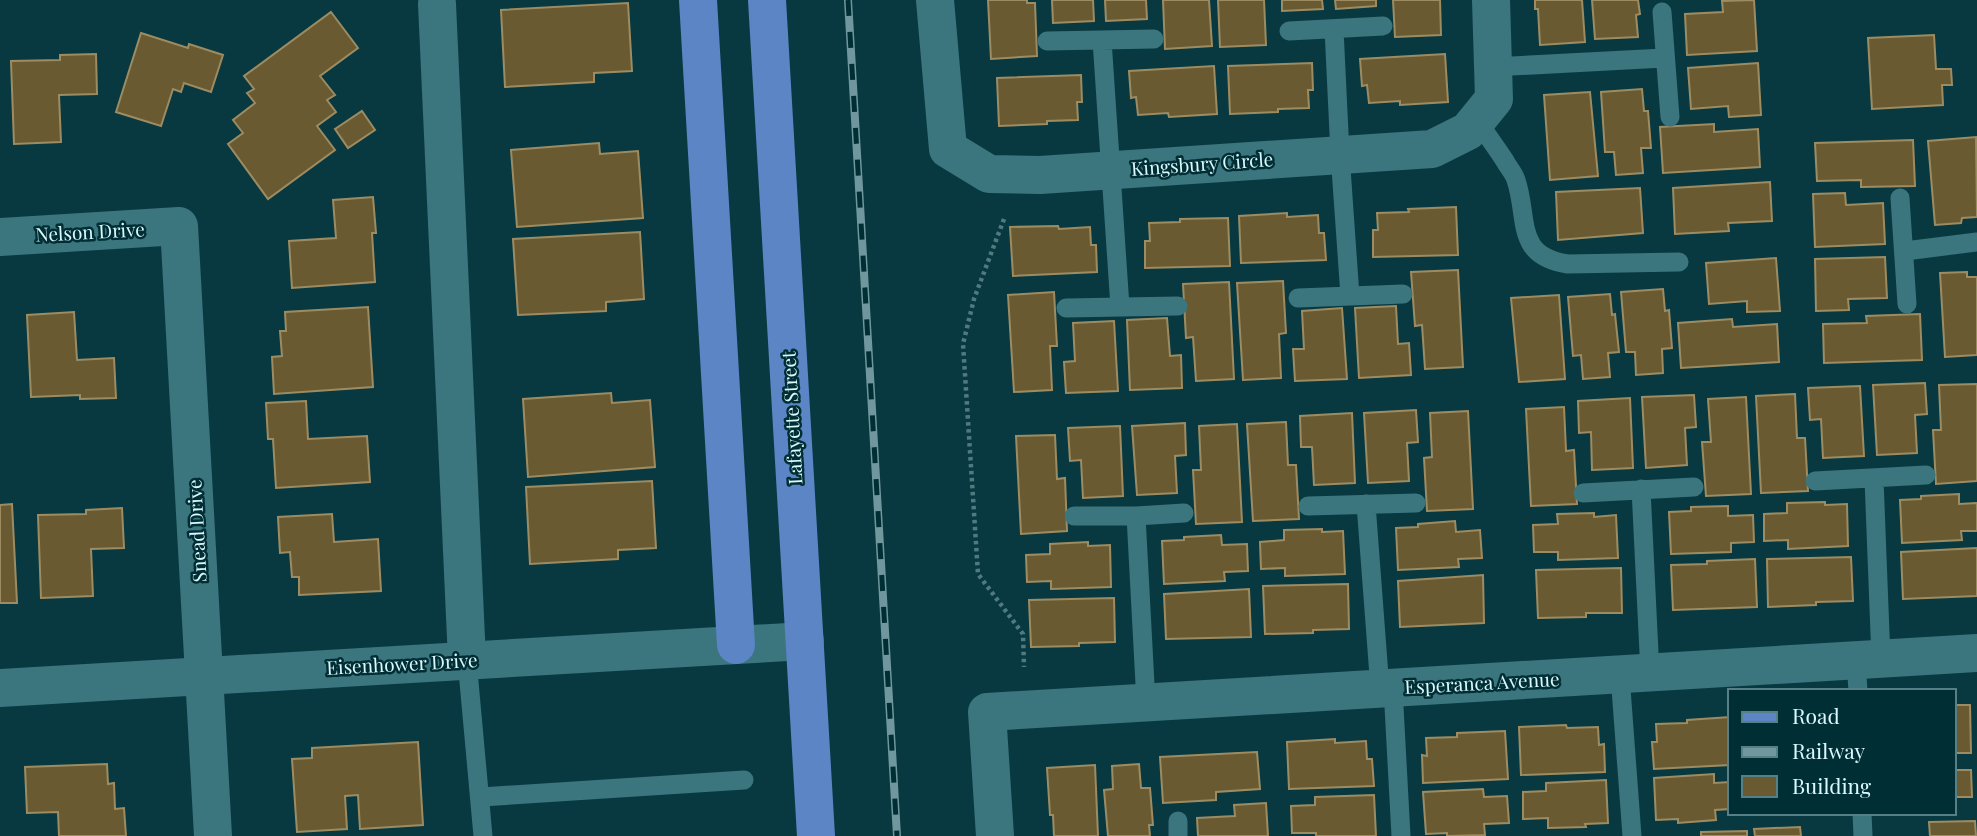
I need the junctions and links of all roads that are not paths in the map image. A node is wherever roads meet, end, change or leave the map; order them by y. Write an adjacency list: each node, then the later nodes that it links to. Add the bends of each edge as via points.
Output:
1 (698, 0): 45 (main road)
2 (767, 0): 44 (main road, Lafayette Street)
3 (935, 0): 18 (street, Kingsbury Circle, via 948,149 989,174)
4 (1491, 0): 14 (street, Kingsbury Circle)
5 (437, 4): 47 (street)
6 (1662, 12): 13 (lane)
7 (1383, 26): 8 (lane)
8 (1334, 29): 9 (lane); 17 (lane)
9 (1289, 31)
10 (1154, 39): 11 (lane)
11 (1102, 40): 12 (lane); 18 (lane)
12 (1046, 41)
13 (1664, 58): 14 (lane); 15 (lane)
14 (1493, 67): 16 (street, Kingsbury Circle, via 1494,99)
15 (1670, 117)
16 (1478, 120): 17 (street, Kingsbury Circle, via 1468,131 1432,149); 24 (lane, via 1516,178 1527,234 1532,248 1542,256 1568,264)
17 (1340, 154): 18 (street, Kingsbury Circle); 26 (lane)
18 (1111, 170): 30 (lane)
19 (1900, 198): 23 (lane)
20 (179, 226): 21 (street, Nelson Drive); 50 (street, Snead Drive)
21 (0, 237)
22 (1977, 242): 23 (lane)
23 (1905, 251): 28 (lane)
24 (1679, 262)
25 (1403, 294): 26 (lane)
26 (1350, 296): 27 (lane)
27 (1298, 298)
28 (1907, 304)
29 (1178, 306): 30 (lane)
30 (1120, 307): 31 (lane)
31 (1066, 308)
32 (1926, 475): 33 (lane)
33 (1874, 478): 34 (lane); 48 (lane)
34 (1815, 481)
35 (1693, 487): 36 (lane)
36 (1641, 489): 37 (lane); 49 (lane)
37 (1583, 493)
38 (1416, 503): 39 (lane)
39 (1366, 504): 40 (lane); 52 (lane)
40 (1308, 506)
41 (1184, 513): 43 (lane)
42 (1074, 516): 43 (lane)
43 (1136, 516): 53 (lane)
44 (805, 642): 45 (street, Eisenhower Drive); 59 (main road, Lafayette Street)
45 (736, 645): 47 (street, Eisenhower Drive)
46 (1977, 653): 48 (street, Esperanca Avenue)
47 (467, 660): 50 (street, Eisenhower Drive); 55 (lane)
48 (1865, 670): 49 (street, Esperanca Avenue)
49 (1635, 674): 52 (street, Esperanca Avenue); 62 (lane)
50 (204, 675): 51 (street, Eisenhower Drive); 57 (street, Snead Drive)
51 (0, 688)
52 (1387, 689): 53 (street, Esperanca Avenue); 61 (lane)
53 (1146, 703): 60 (street, Esperanca Avenue, via 987,712)
54 (744, 780): 55 (lane)
55 (481, 797): 58 (lane)
56 (1862, 815): 63 (lane)
57 (213, 836)
58 (484, 836)
59 (816, 836)
60 (995, 836)
61 (1401, 836)
62 (1632, 836)
63 (1863, 836)

